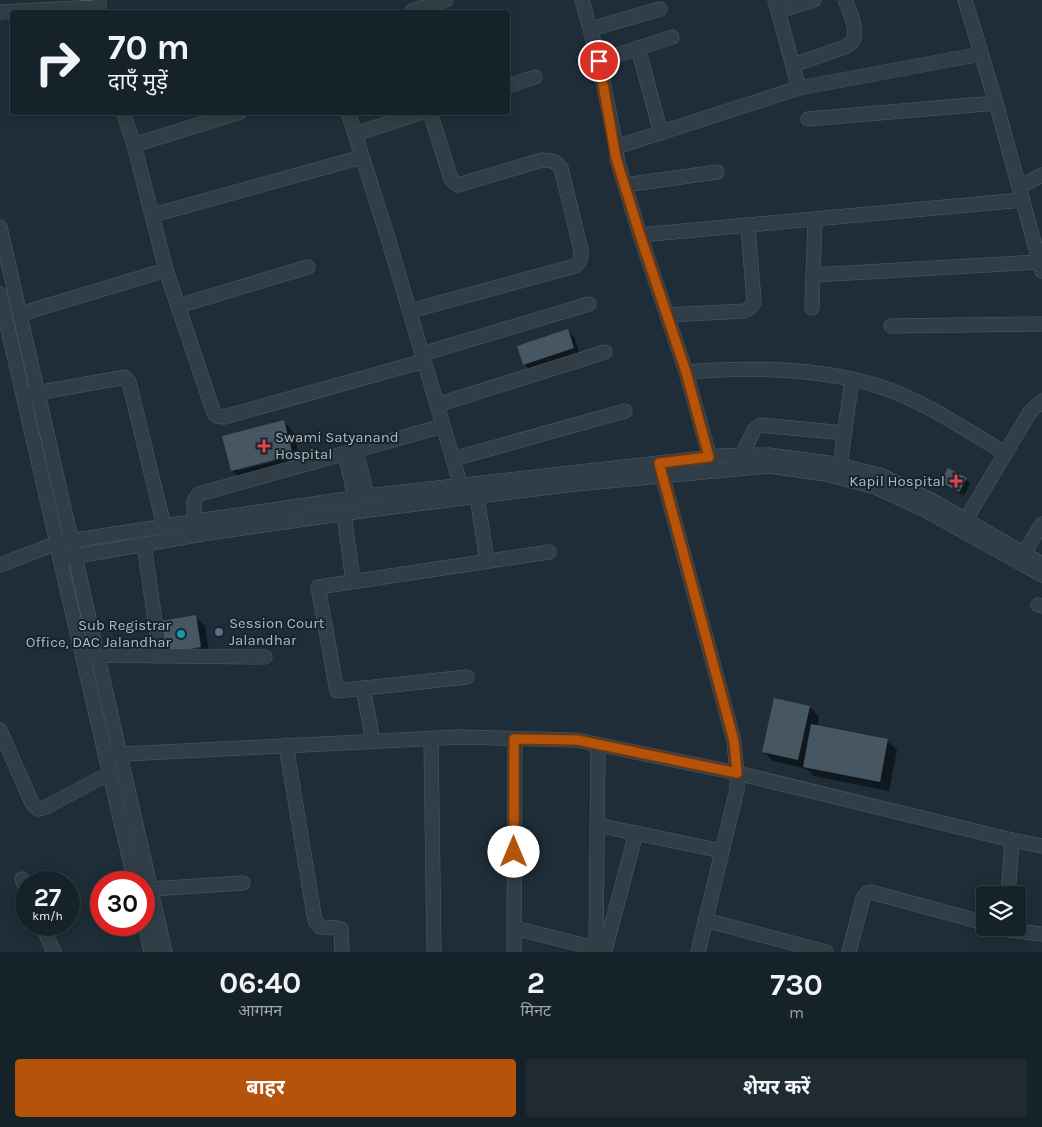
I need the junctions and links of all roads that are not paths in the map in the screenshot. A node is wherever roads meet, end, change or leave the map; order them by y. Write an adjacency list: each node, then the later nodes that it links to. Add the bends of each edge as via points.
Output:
1 (99, 0): 7 (street, via 96,7)
2 (446, 0): 10 (street)
3 (582, 0): 12 (street)
4 (814, 0): 8 (street)
5 (845, 0): 17 (street, via 855,30 852,42)
6 (965, 0): 15 (street)
7 (68, 4): 9 (street)
8 (777, 6): 17 (street)
9 (4, 8)
10 (411, 8)
11 (660, 9): 12 (street)
12 (591, 29): 16 (street)
13 (672, 37): 14 (street)
14 (638, 48): 16 (street); 28 (street)
15 (981, 54): 20 (street); 21 (street)
16 (599, 61): 31 (street)
17 (793, 65): 20 (street)
18 (535, 77): 19 (street)
19 (510, 81)
20 (800, 88): 28 (street)
21 (996, 103): 27 (street); 36 (street)
22 (124, 115): 30 (street)
23 (230, 115): 30 (street)
24 (349, 115): 29 (street)
25 (414, 115): 29 (street)
26 (431, 115): 50 (street, via 451,179 458,185 542,160 558,164 582,257 575,266)
27 (808, 119)
28 (661, 133): 31 (street)
29 (355, 134): 32 (street)
30 (134, 145): 37 (street)
31 (616, 146): 35 (street, via 616,158)
32 (362, 157): 37 (street); 50 (street)
33 (717, 172): 35 (street)
34 (1042, 175): 36 (street)
35 (625, 186): 41 (street)
36 (1020, 194): 38 (street); 42 (street)
37 (153, 215): 44 (street)
38 (815, 220): 39 (street); 45 (street)
39 (748, 226): 41 (street); 52 (street, via 752,306 745,311)
40 (0, 227): 51 (street)
41 (640, 235): 52 (street)
42 (1041, 266): 45 (street)
43 (308, 267): 48 (street)
44 (166, 270): 48 (street); 51 (street)
45 (813, 276): 49 (street)
46 (1, 301): 60 (street)
47 (589, 304): 56 (street)
48 (178, 306): 56 (street, via 214,413 221,418)
49 (812, 308)
50 (410, 311): 56 (street)
51 (20, 314): 59 (street)
52 (667, 315): 57 (street)
53 (1042, 324): 54 (street)
54 (891, 326)
55 (605, 352): 62 (street)
56 (423, 357): 62 (street)
57 (686, 372): 58 (street, via 754,369); 70 (street)
58 (852, 379): 65 (street); 67 (street, via 879,386 938,412)
59 (39, 393): 60 (street); 81 (street, via 120,378 129,382); 82 (street)
60 (24, 396): 83 (street)
61 (1042, 401): 67 (street, via 1030,412)
62 (437, 405): 64 (street)
63 (625, 412): 69 (street)
64 (443, 426): 66 (street); 69 (street)
65 (844, 433): 68 (street, via 761,425 754,430); 71 (street)
66 (350, 452): 74 (street); 77 (street, via 199,494 194,501)
67 (1005, 453): 80 (street)
68 (742, 456): 70 (street); 71 (street, via 769,455)
69 (453, 459): 73 (street)
70 (711, 464): 72 (street); 80 (street, via 769,466 826,474 875,487)
71 (840, 466): 80 (street, via 880,475 933,501)
72 (661, 469): 73 (street); 75 (street); 109 (street, via 734,741)
73 (461, 485): 74 (street); 75 (street)
74 (361, 497): 78 (street)
75 (471, 498): 76 (street); 89 (street)
76 (344, 514): 78 (street); 93 (street)
77 (194, 521): 78 (street); 81 (street)
78 (246, 521): 84 (street)
79 (1042, 524): 86 (street)
80 (963, 525): 86 (street); 92 (street)
81 (164, 526): 82 (street)
82 (72, 540): 83 (street); 87 (street)
83 (57, 543): 88 (street); 91 (street)
84 (144, 544): 87 (street); 96 (street)
85 (549, 552): 89 (street)
86 (1024, 553): 90 (street)
87 (75, 556): 88 (street); 95 (street)
88 (60, 559): 94 (street)
89 (487, 561): 93 (street)
90 (1042, 564)
91 (0, 565)
92 (1042, 575)
93 (353, 581): 99 (street, via 318,587 337,691)
94 (82, 655): 95 (street); 107 (street)
95 (98, 655): 96 (street); 106 (street)
96 (160, 656): 97 (street)
97 (265, 657)
98 (467, 677): 99 (street)
99 (363, 688): 103 (street)
100 (0, 730): 108 (street, via 32,803 38,809)
101 (431, 738): 102 (street); 103 (street); 134 (street)
102 (514, 739): 105 (street, via 577,740); 123 (street)
103 (373, 741): 104 (street)
104 (286, 745): 106 (street); 133 (street, via 315,921 320,927 341,930)
105 (598, 745): 109 (street); 110 (street)
106 (120, 754): 107 (street); 116 (street)
107 (105, 755): 108 (street)
108 (110, 773): 115 (street)
109 (737, 773): 112 (street); 114 (street)
110 (597, 825): 111 (street); 129 (street)
111 (636, 833): 114 (street); 129 (street)
112 (1012, 840): 113 (street); 118 (street)
113 (1042, 846)
114 (722, 850): 121 (street)
115 (132, 871)
116 (147, 871)
117 (243, 883): 119 (street)
118 (1009, 886)
119 (155, 889)
120 (155, 907): 132 (street)
121 (706, 920): 128 (street); 136 (street)
122 (976, 921): 138 (street, via 871,892 863,899)
123 (514, 928): 129 (street); 135 (street)
124 (1026, 932): 125 (street)
125 (1042, 934)
126 (47, 936): 130 (street)
127 (148, 936): 131 (street)
128 (780, 946): 137 (street)
129 (605, 950)
130 (54, 952)
131 (152, 952)
132 (165, 952)
133 (342, 952)
134 (434, 952)
135 (514, 952)
136 (698, 952)
137 (826, 952)
138 (849, 952)

